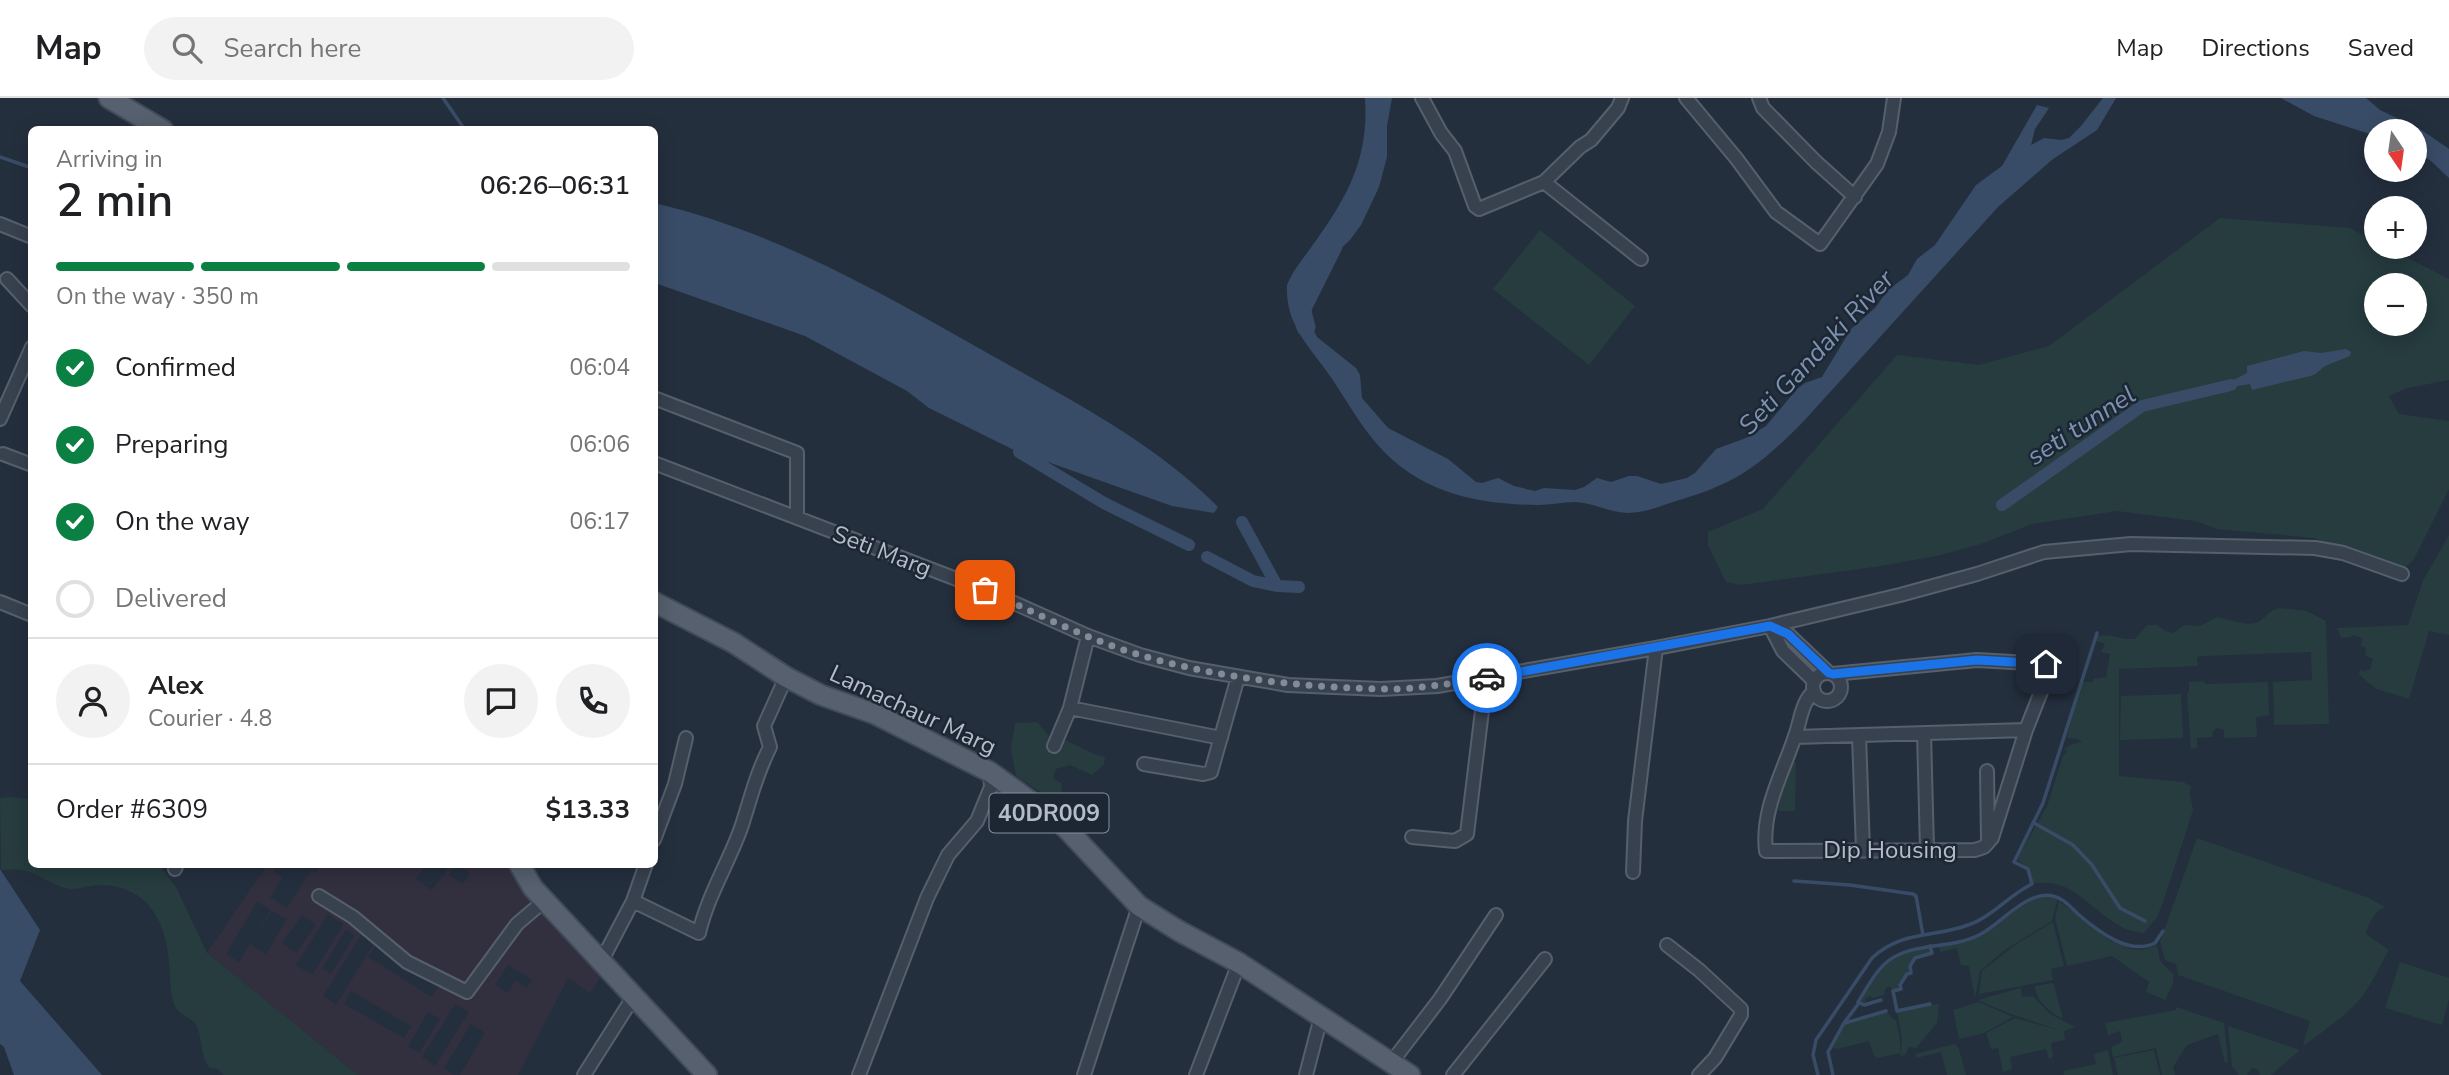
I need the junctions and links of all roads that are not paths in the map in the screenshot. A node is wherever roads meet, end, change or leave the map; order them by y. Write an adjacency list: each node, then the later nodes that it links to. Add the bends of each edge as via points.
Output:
1 (109, 98): 7 (main road)
2 (1422, 98): 8 (street, via 1455,150 1479,209)
3 (1622, 98): 8 (street, via 1591,140)
4 (1686, 98): 9 (street, via 1776,212 1820,244)
5 (1759, 98): 9 (street, via 1763,108)
6 (1894, 98): 9 (street, via 1889,132 1877,164)
7 (156, 126)
8 (1544, 181): 12 (street)
9 (1855, 197)
10 (0, 224): 11 (street)
11 (28, 235)
12 (1641, 259)
13 (7, 279): 14 (street)
14 (28, 302)
15 (28, 356): 17 (street)
16 (658, 400): 21 (street, via 797,453)
17 (0, 419)
18 (1, 456): 19 (street)
19 (28, 464)
20 (658, 465): 21 (street, Seti Marg)
21 (797, 517): 27 (street, Seti Marg, via 985,590)
22 (2402, 574): 26 (street, Seti Marg, via 2315,548 2080,547 2033,554 1956,580)
23 (0, 602): 25 (street)
24 (658, 604): 30 (main road, Lamachaur Marg / 40DR009, via 734,643)
25 (28, 613)
26 (1770, 626): 28 (street, Seti Marg); 29 (street, via 1788,634); 33 (street, via 1783,652)
27 (1088, 636): 31 (street, Seti Marg, via 1140,655); 34 (street)
28 (1656, 648): 32 (street, Seti Marg); 52 (street)
29 (1831, 673): 33 (street, via 1820,675); 33 (street, via 1841,684 1837,696 1818,697); 35 (street, Dip Housing, via 1977,660 2042,663 2048,674)
30 (786, 677): 44 (main road, Lamachaur Marg / 40DR009, via 874,714); 55 (street, via 764,726 771,747 705,907 699,933)
31 (1238, 677): 32 (street, Seti Marg, via 1289,685 1381,689); 40 (street)
32 (1486, 678): 46 (street, via 1467,834 1455,841)
33 (1814, 686): 38 (street, Dip Housing)
34 (1070, 708): 40 (street); 41 (street)
35 (2026, 730): 36 (street); 47 (street, Dip Housing)
36 (1924, 733): 37 (street); 48 (street)
37 (1859, 735): 38 (street); 49 (street)
38 (1795, 737): 49 (street, Dip Housing, via 1768,814 1766,851)
39 (685, 738): 45 (street)
40 (1221, 738): 42 (street, via 1211,772 1203,775)
41 (1054, 746)
42 (1144, 764)
43 (1987, 771): 47 (street)
44 (990, 772): 56 (main road, Lamachaur Marg / 40DR009, via 1062,824); 67 (street, via 991,787 977,821 948,855 927,898)
45 (658, 829)
46 (1412, 837)
47 (1988, 844): 48 (street, Dip Housing, via 1975,850)
48 (1927, 849): 49 (street, Dip Housing)
49 (1863, 850)
50 (521, 868): 54 (main road)
51 (645, 868): 55 (street)
52 (1633, 872)
53 (319, 895): 54 (street, via 407,962 467,992 517,924)
54 (544, 901): 60 (main road)
55 (633, 901): 60 (street)
56 (1139, 906): 61 (main road, Lamachaur Marg / 40DR009); 68 (street)
57 (1496, 915): 64 (street)
58 (1668, 945): 73 (street, via 1741,1009 1715,1058)
59 (1545, 959): 72 (street)
60 (602, 960): 62 (main road)
61 (1239, 963): 63 (main road, Lamachaur Marg / 40DR009); 69 (street)
62 (634, 996): 65 (street); 66 (main road)
63 (1321, 1017): 64 (main road, Lamachaur Marg / 40DR009); 70 (street)
64 (1391, 1063): 71 (main road, Lamachaur Marg / 40DR009)
65 (584, 1075)
66 (707, 1075)
67 (859, 1075)
68 (1084, 1075)
69 (1196, 1075)
70 (1306, 1075)
71 (1410, 1075)
72 (1453, 1075)
73 (1699, 1075)

